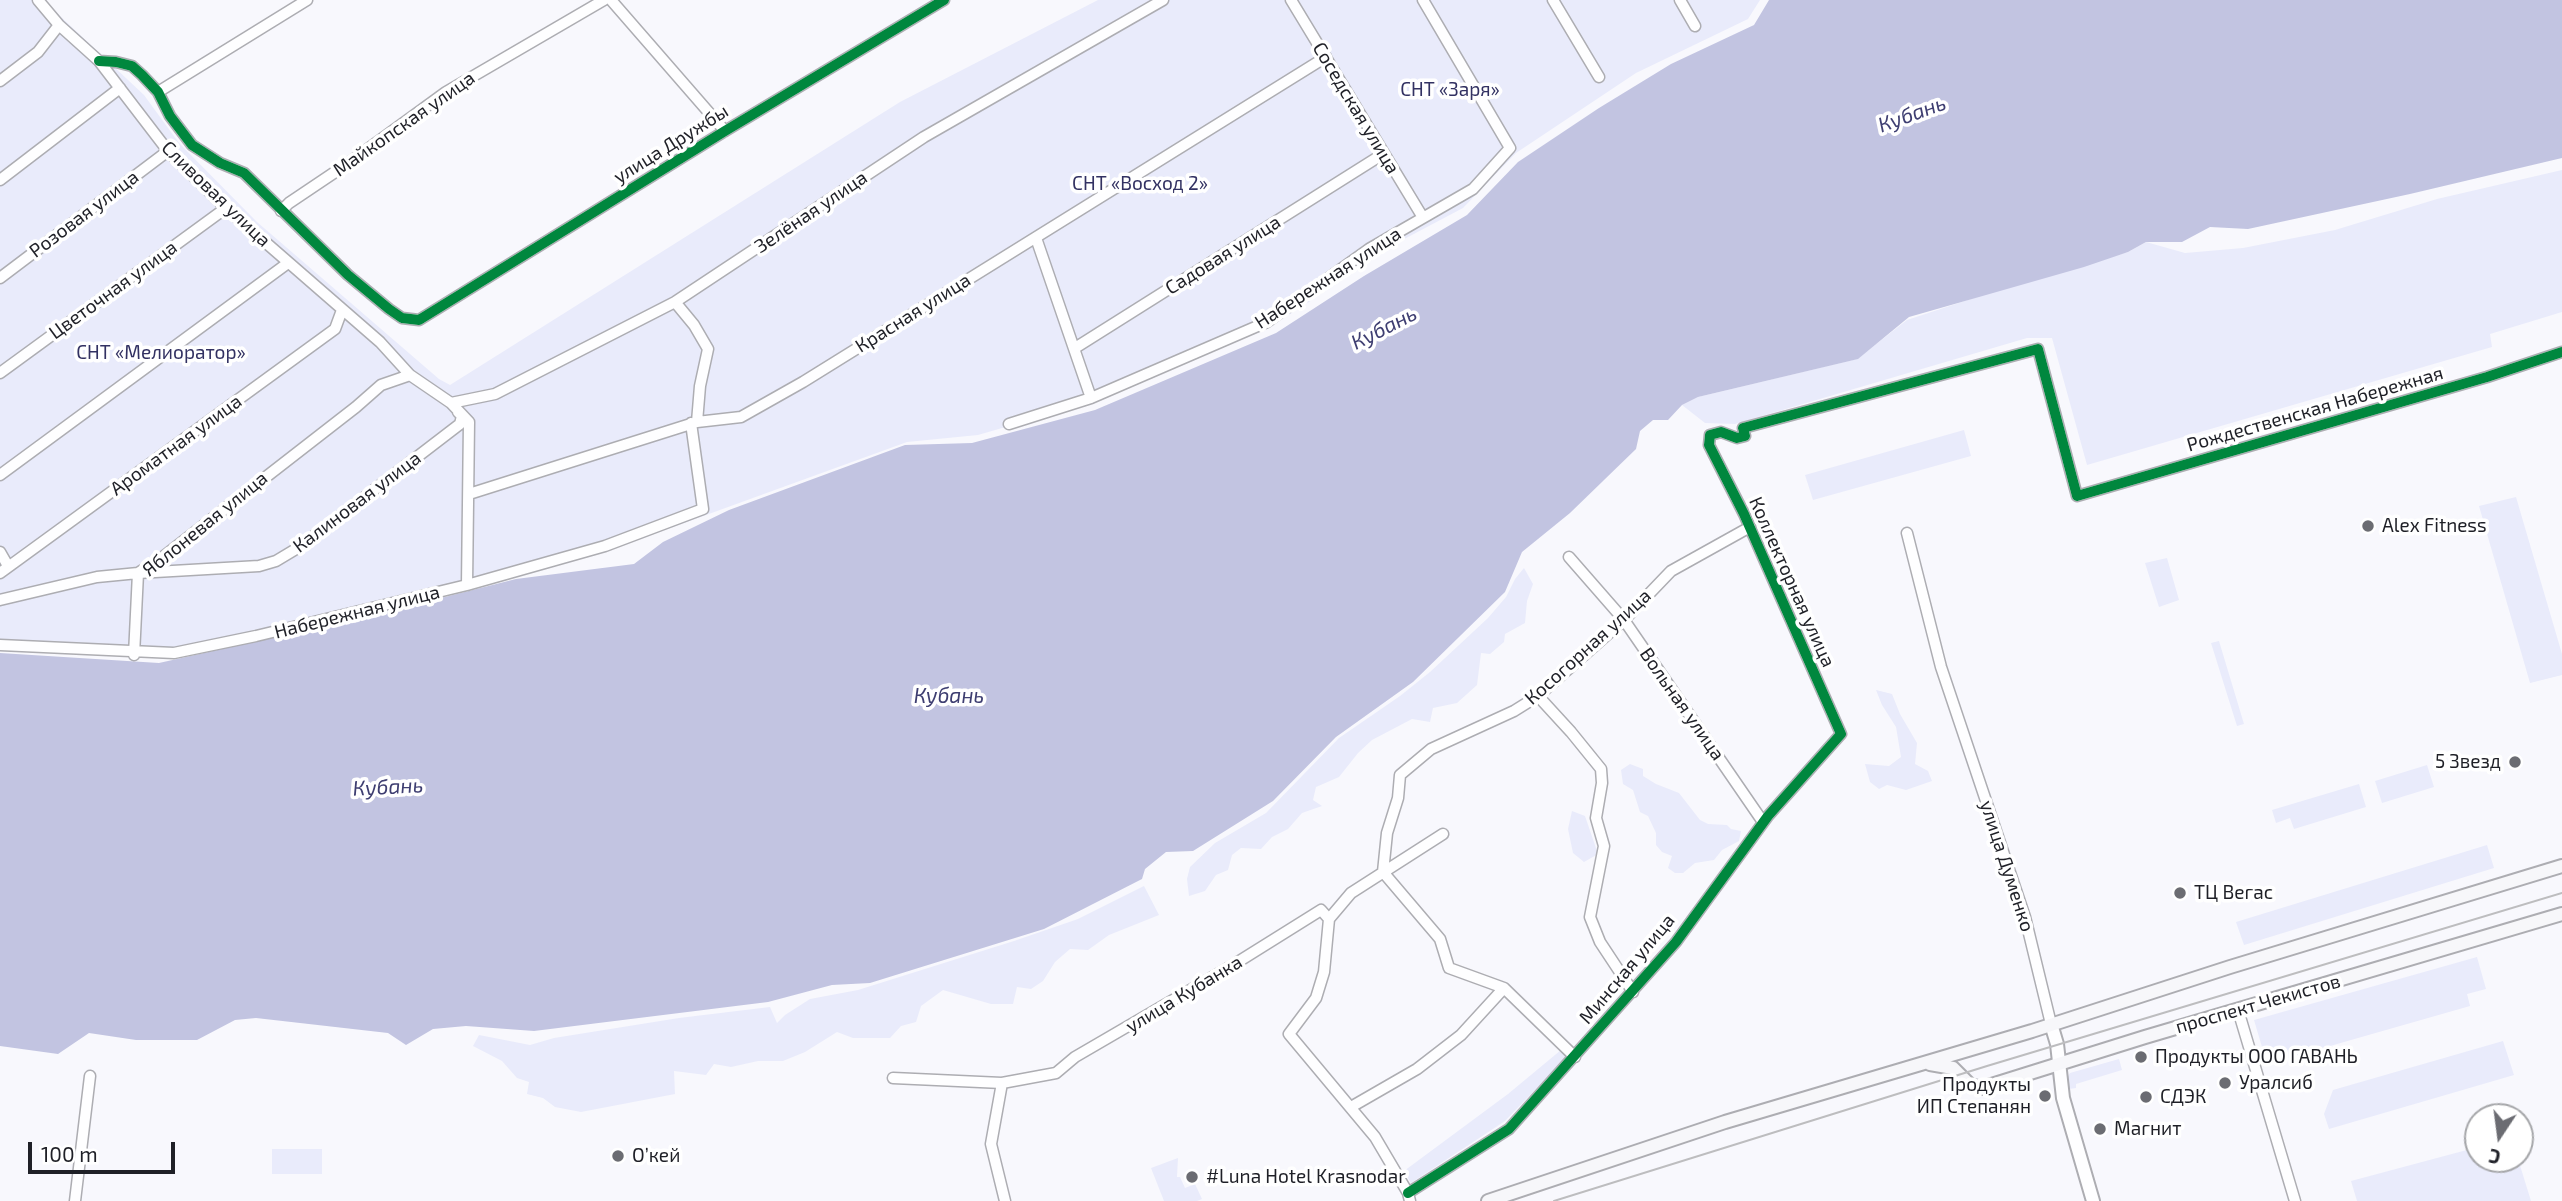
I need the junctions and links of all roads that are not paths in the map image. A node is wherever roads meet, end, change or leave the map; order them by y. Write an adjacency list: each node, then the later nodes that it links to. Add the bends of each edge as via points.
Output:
1 (38, 0): 11 (street, Сливовая улица)
2 (307, 0): 18 (street)
3 (604, 0): 24 (street, Майкопская улица, via 446,92)
4 (611, 0): 19 (street)
5 (944, 0): 19 (street, улица Дружбы)
6 (1163, 0): 29 (street, Зелёная улица, via 925,136)
7 (1291, 0): 13 (street, Соседская улица)
8 (1423, 0): 25 (street, Набережная улица, via 1510,148 1473,189)
9 (1553, 0): 15 (street)
10 (1680, 0): 12 (street)
11 (59, 24): 14 (street, Сливовая улица); 16 (street, via 38,51)
12 (1695, 26)
13 (1325, 57): 21 (street, Соседская улица); 26 (street, Красная улица)
14 (99, 61): 17 (street, Сливовая улица); 18 (street, via 131,66)
15 (1599, 77)
16 (0, 81)
17 (120, 88): 20 (street, Сливовая улица); 22 (street)
18 (158, 92): 24 (street, via 192,145 244,173)
19 (725, 131): 24 (street, улица Дружбы, via 419,320 402,318 389,309)
20 (168, 151): 23 (street, Сливовая улица); 28 (street, Розовая улица)
21 (1383, 154): 25 (street, Соседская улица); 31 (street, Садовая улица)
22 (0, 180)
23 (226, 208): 27 (street, Сливовая улица); 33 (street, Цветочная улица)
24 (281, 211)
25 (1422, 216): 35 (street, Набережная улица, via 1267,322)
26 (1035, 238): 31 (street); 37 (street, Красная улица, via 741,417)
27 (288, 263): 30 (street, Сливовая улица); 40 (street)
28 (0, 278)
29 (675, 302): 36 (street, Зелёная улица, via 495,394); 37 (street, via 708,349)
30 (342, 310): 34 (street, Сливовая улица); 46 (street, Ароматная улица, via 335,329)
31 (1075, 348): 35 (street)
32 (2562, 352): 39 (street, Рождественская Набережная, via 2077,496 2038,349 1743,428 1745,436 1715,433 1710,435)
33 (0, 373)
34 (410, 375): 36 (street, Сливовая улица); 47 (street, Яблоневая улица, via 380,385)
35 (1091, 398): 38 (street, Набережная улица)
36 (451, 403): 41 (street, via 469,422); 47 (street, Калиновая улица, via 462,416 460,424 276,561 259,566)
37 (694, 422): 41 (street, Красная улица); 48 (street, Набережная улица, via 703,509 605,546)
38 (1009, 424)
39 (1709, 445): 42 (street, Коллекторная улица)
40 (0, 475)
41 (469, 494): 48 (street)
42 (1749, 527): 50 (street, Косогорная улица, via 1671,571); 54 (street, Коллекторная улица)
43 (1907, 533): 64 (street, улица Думенко, via 1941,667 2025,917)
44 (0, 552): 46 (street)
45 (1569, 557): 50 (street, Вольная улица)
46 (4, 570)
47 (138, 573): 49 (street, via 97,577); 52 (street, Яблоневая улица)
48 (467, 585): 52 (street, Набережная улица, via 174,653)
49 (0, 600)
50 (1623, 620): 53 (street, Косогорная улица); 55 (street, Вольная улица)
51 (0, 645): 52 (street, Набережная улица)
52 (134, 653)
53 (1538, 696): 58 (street, Косогорная улица, via 1431,749 1400,775); 62 (street, via 1601,768 1596,818 1604,846 1590,917 1600,942)
54 (1841, 734): 55 (street, Минская улица)
55 (1763, 822): 62 (street, Минская улица, via 1676,942)
56 (1443, 834): 58 (street)
57 (2562, 866): 64 (main road)
58 (1383, 872): 60 (street, via 1351,893); 61 (street, via 1440,939 1449,968)
59 (2562, 914): 63 (main road, проспект Чекистов)
60 (1328, 919): 72 (street, улица Кубанка, via 1321,910 1056,1073); 73 (street, via 1324,972 1316,998 1289,1034)
61 (1504, 988): 66 (street); 73 (street, via 1461,1035 1417,1069)
62 (1633, 992): 66 (street, Минская улица)
63 (2238, 1010): 67 (main road, проспект Чекистов); 79 (street)
64 (2051, 1024): 65 (main road); 67 (street, улица Думенко)
65 (1991, 1043): 68 (main road); 69 (main road, via 1969,1054)
66 (1575, 1057): 74 (street, Минская улица, via 1509,1129)
67 (2058, 1064): 69 (main road, проспект Чекистов, via 1982,1088 1970,1085); 78 (street, улица Думенко)
68 (1913, 1066): 69 (main road, проспект Чекистов, via 1948,1065); 77 (main road, via 1725,1122)
69 (1959, 1074)
70 (90, 1076): 75 (street)
71 (892, 1078): 72 (street, улица Кубанка)
72 (1002, 1083): 76 (street, via 991,1144)
73 (1351, 1107): 74 (street, via 1375,1137)
74 (1409, 1197)
75 (75, 1201)
76 (1005, 1201)
77 (1488, 1201)
78 (2093, 1201)
79 (2295, 1201)

